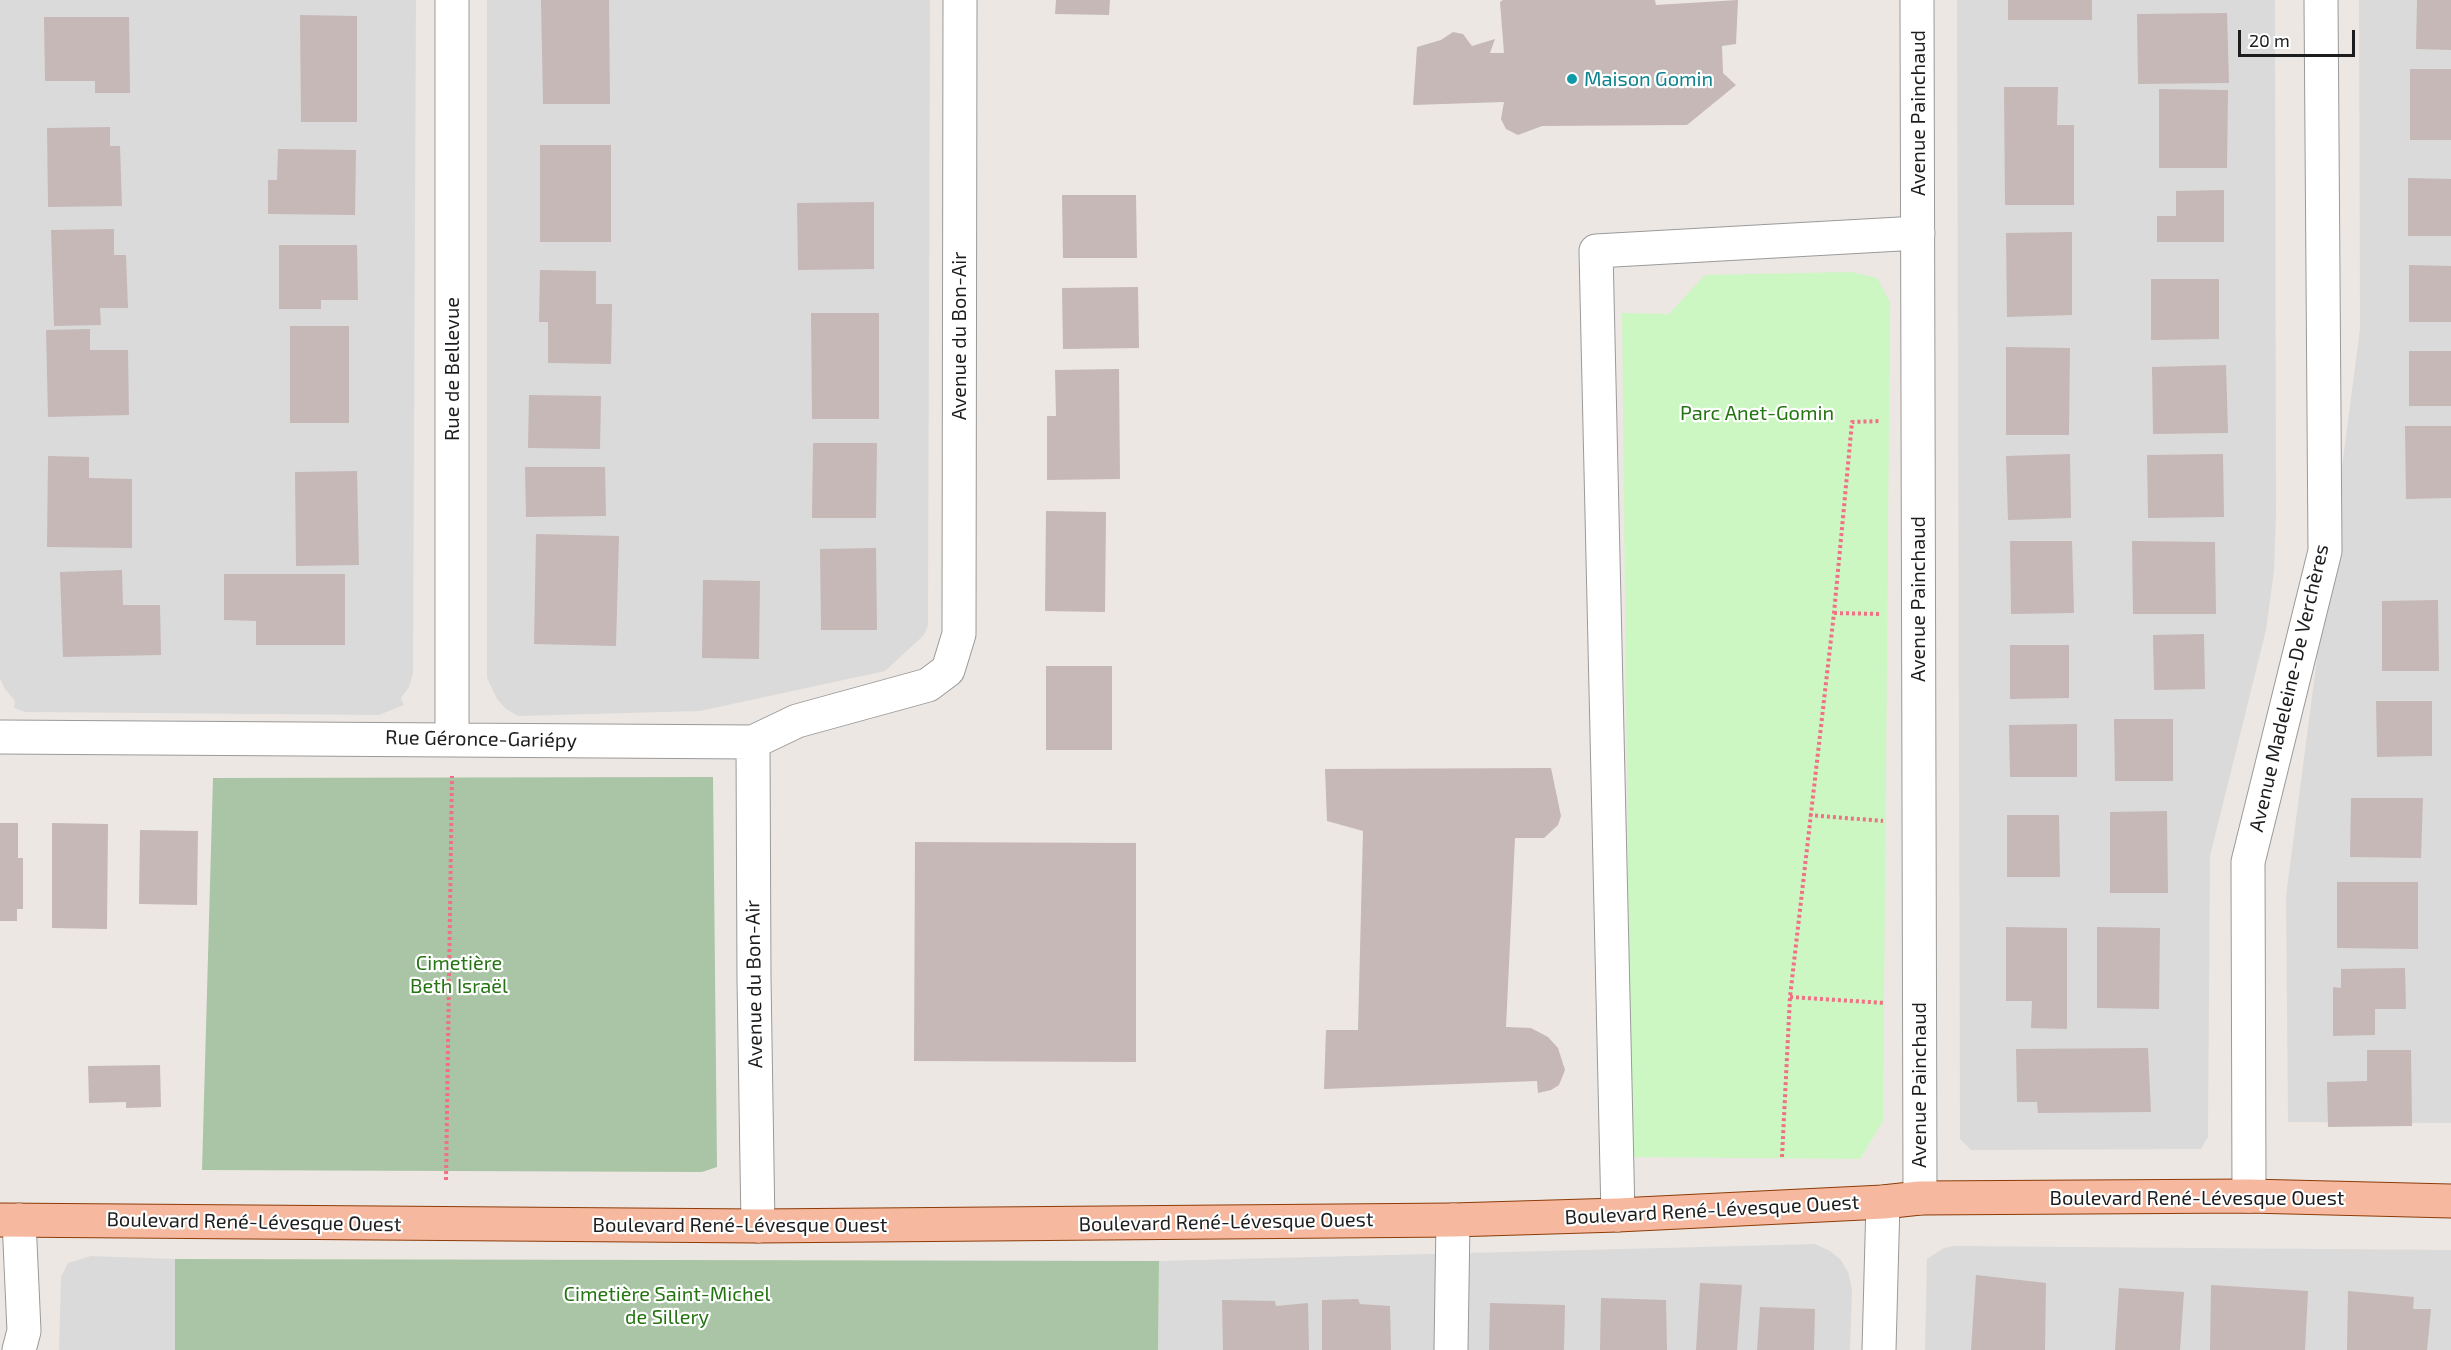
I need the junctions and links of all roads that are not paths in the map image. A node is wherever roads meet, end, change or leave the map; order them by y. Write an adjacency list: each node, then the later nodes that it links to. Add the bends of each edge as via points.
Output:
1 (452, 0): 8 (street, Rue de Bellevue)
2 (960, 0): 6 (street, Avenue du Bon-Air, via 959,634)
3 (1917, 0): 5 (street, Avenue Painchaud)
4 (2321, 0): 10 (street, Avenue Madeleine-De Verchères, via 2325,551 2248,862)
5 (1918, 233): 11 (street, Avenue Painchaud); 14 (street, via 1596,251)
6 (948, 670): 9 (street, Rue Géronce-Gariépy, via 928,685 797,721)
7 (0, 737): 8 (street, Rue Géronce-Gariépy)
8 (452, 739): 9 (street, Rue Géronce-Gariépy)
9 (753, 742): 17 (street, Avenue du Bon-Air)
10 (2249, 1196): 11 (main road, Boulevard René-Lévesque Ouest); 12 (main road, Boulevard René-Lévesque Ouest)
11 (1920, 1198): 13 (main road, Boulevard René-Lévesque Ouest)
12 (2451, 1201)
13 (1883, 1202): 14 (main road, Boulevard René-Lévesque Ouest); 20 (street)
14 (1618, 1215): 16 (main road, Boulevard René-Lévesque Ouest)
15 (9, 1220): 17 (main road, Boulevard René-Lévesque Ouest); 18 (street, via 24,1331)
16 (1453, 1220): 17 (main road, Boulevard René-Lévesque Ouest); 19 (street)
17 (759, 1226)
18 (19, 1350)
19 (1451, 1350)
20 (1879, 1350)

